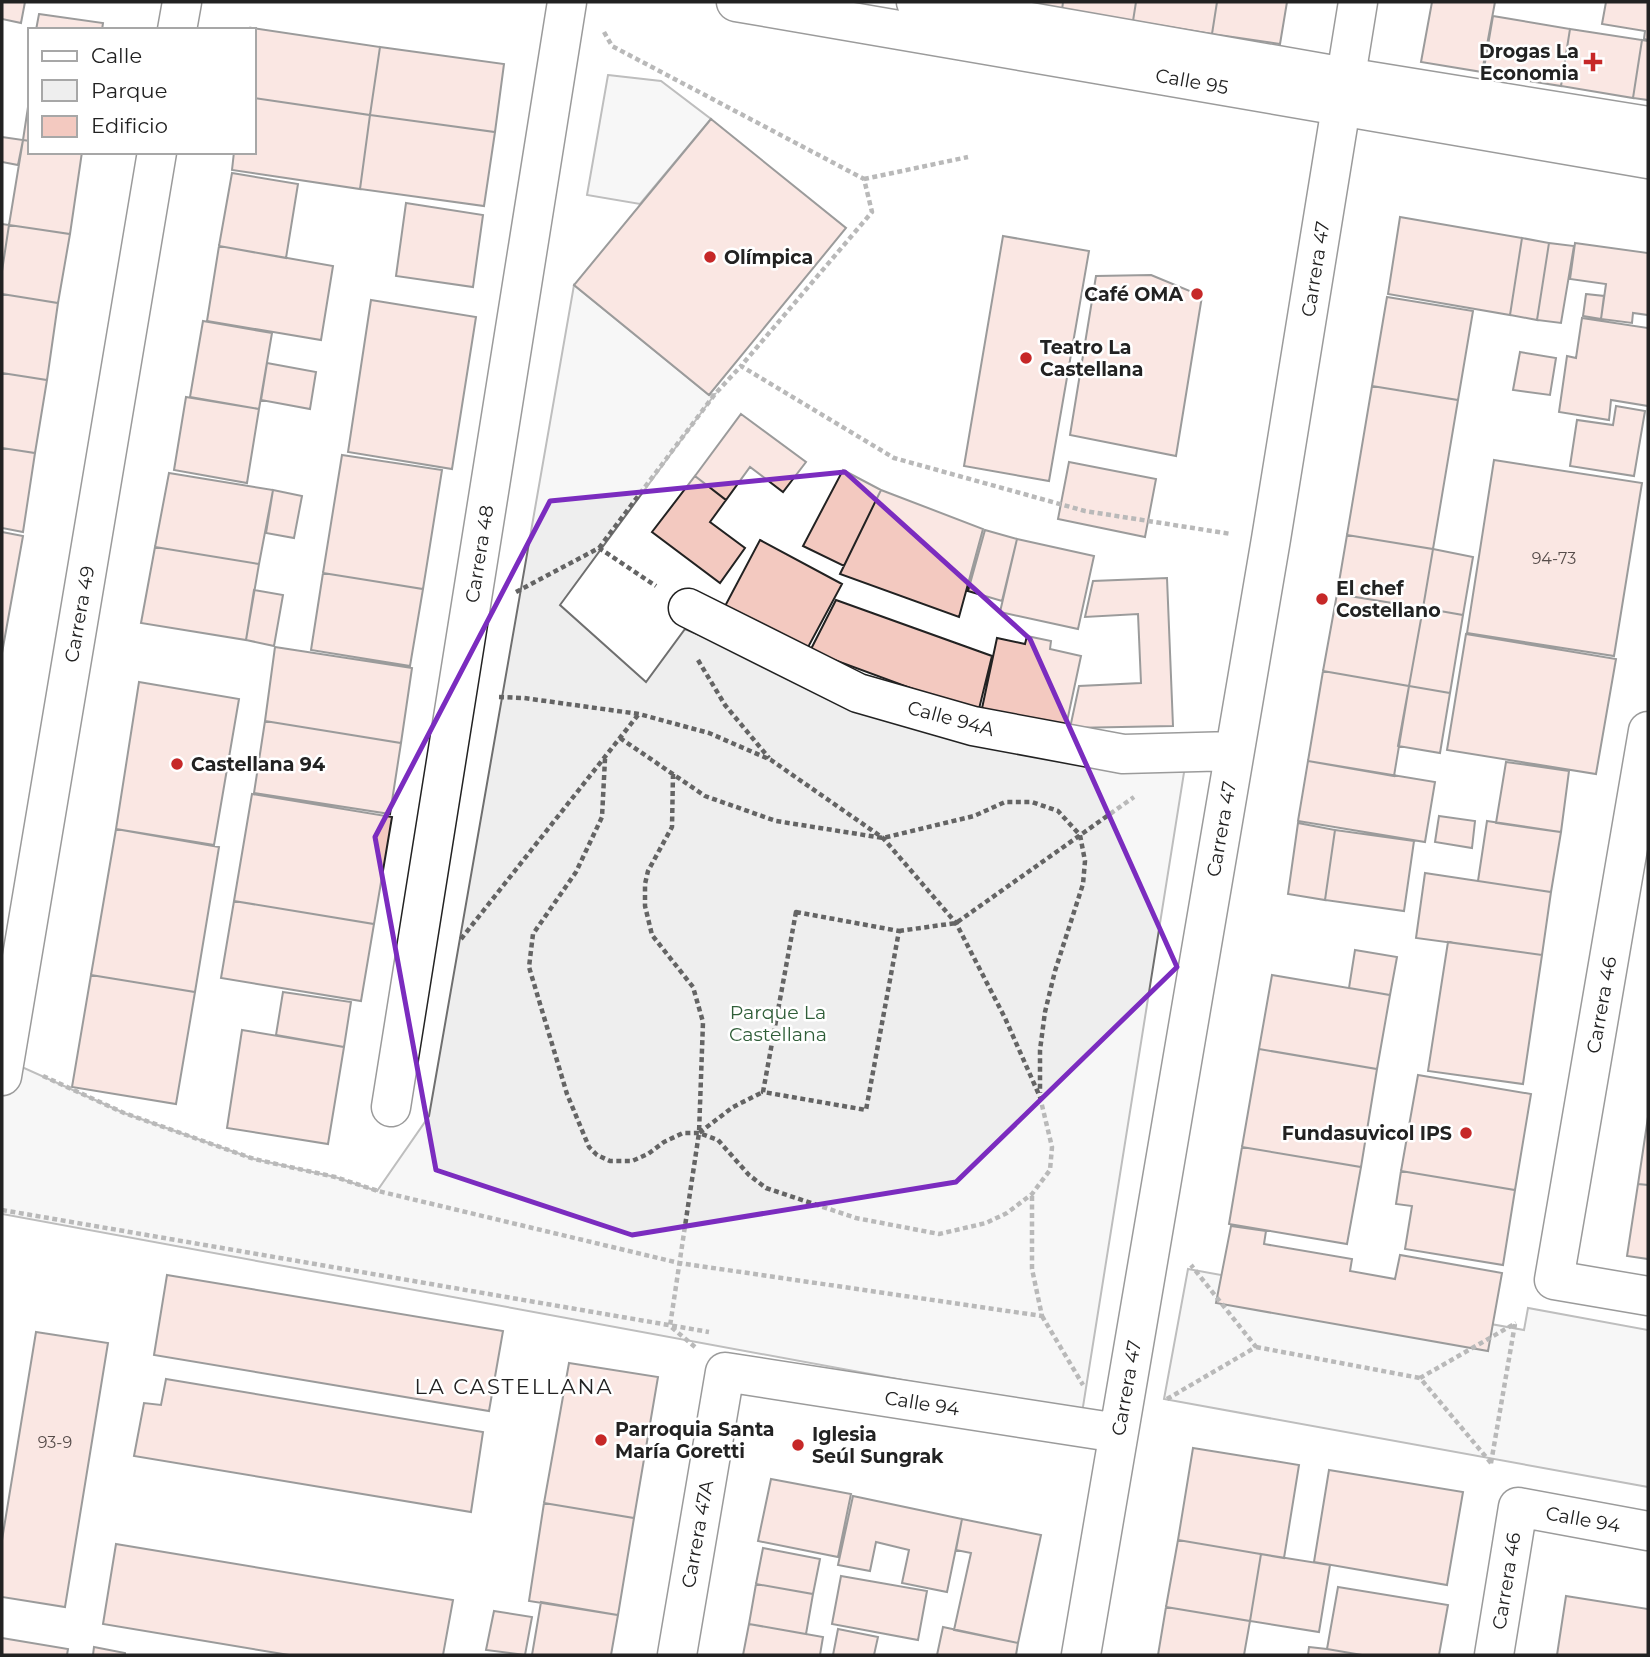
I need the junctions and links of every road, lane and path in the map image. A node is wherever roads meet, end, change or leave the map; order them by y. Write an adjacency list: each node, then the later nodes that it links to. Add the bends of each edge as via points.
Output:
1 (182, 2): 7 (street)
2 (567, 2): 18 (street, Carrera 48)
3 (736, 2): 5 (street, Calle 95)
4 (1358, 2): 8 (street, Carrera 47)
5 (917, 10): 8 (street, Calle 95)
6 (599, 22): 13 (path, via 612,46)
7 (177, 28)
8 (1343, 92): 9 (street, Calle 95); 12 (street, Calle 95); 15 (street, Carrera 47)
9 (1648, 126)
10 (157, 154): 33 (street, Carrera 49)
11 (968, 157): 13 (path)
12 (1648, 159)
13 (864, 178): 14 (path, via 872,212)
14 (741, 366): 15 (path, via 894,458 1085,511); 16 (path)
15 (1271, 540): 23 (street, Carrera 47)
16 (599, 548): 17 (path); 18 (path)
17 (688, 608): 23 (street, Calle 94A, via 858,693 973,726 1123,754); 25 (path, via 695,655 708,681)
18 (470, 612): 19 (street, Carrera 48)
19 (456, 696): 20 (path, via 524,698); 36 (street, Carrera 48)
20 (639, 714): 22 (path); 25 (path, via 709,733)
21 (1648, 731): 42 (street, Carrera 46, via 1554,1280)
22 (620, 738): 24 (path); 26 (path)
23 (1234, 751): 51 (street, Carrera 47)
24 (605, 759): 32 (path); 37 (path, via 602,817 576,872 533,934 529,967 566,1094 589,1147 597,1155 610,1161 632,1161 683,1133)
25 (771, 760): 29 (path)
26 (673, 774): 29 (path, via 705,796 776,821); 37 (path, via 672,827 648,871 645,906 652,935 687,977 701,1010)
27 (1138, 794): 28 (path)
28 (1080, 835): 29 (path, via 1058,811 1017,801); 30 (path); 35 (path, via 1083,884 1045,1012)
29 (883, 838): 30 (path)
30 (956, 923): 31 (path); 35 (path)
31 (899, 931): 34 (path, via 866,1110); 34 (path, via 796,912)
32 (459, 941)
33 (3, 1067): 41 (path, via 254,1159)
34 (763, 1092): 37 (path, via 733,1107)
35 (1040, 1097): 38 (path, via 1052,1147 1050,1170)
36 (391, 1107)
37 (699, 1133): 38 (path, via 718,1140 766,1188 884,1225 939,1234 964,1229 1007,1213); 41 (path)
38 (1032, 1194): 43 (path, via 1030,1249)
39 (2, 1210): 44 (path)
40 (1188, 1262): 46 (path)
41 (679, 1263): 43 (path); 44 (path)
42 (1648, 1296)
43 (1042, 1316): 49 (path, via 1087,1391)
44 (670, 1326): 45 (path)
45 (711, 1333)
46 (1256, 1347): 48 (path); 50 (path)
47 (725, 1372): 51 (street, Calle 94); 54 (street, Carrera 47A)
48 (1420, 1378): 48 (path, via 1490,1463 1516,1323)
49 (1073, 1389)
50 (1161, 1403)
51 (1118, 1433): 55 (street, Carrera 47)
52 (1518, 1507): 53 (street, Calle 94); 56 (street, Carrera 46)
53 (1648, 1531)
54 (677, 1655)
55 (1081, 1655)
56 (1494, 1655)

